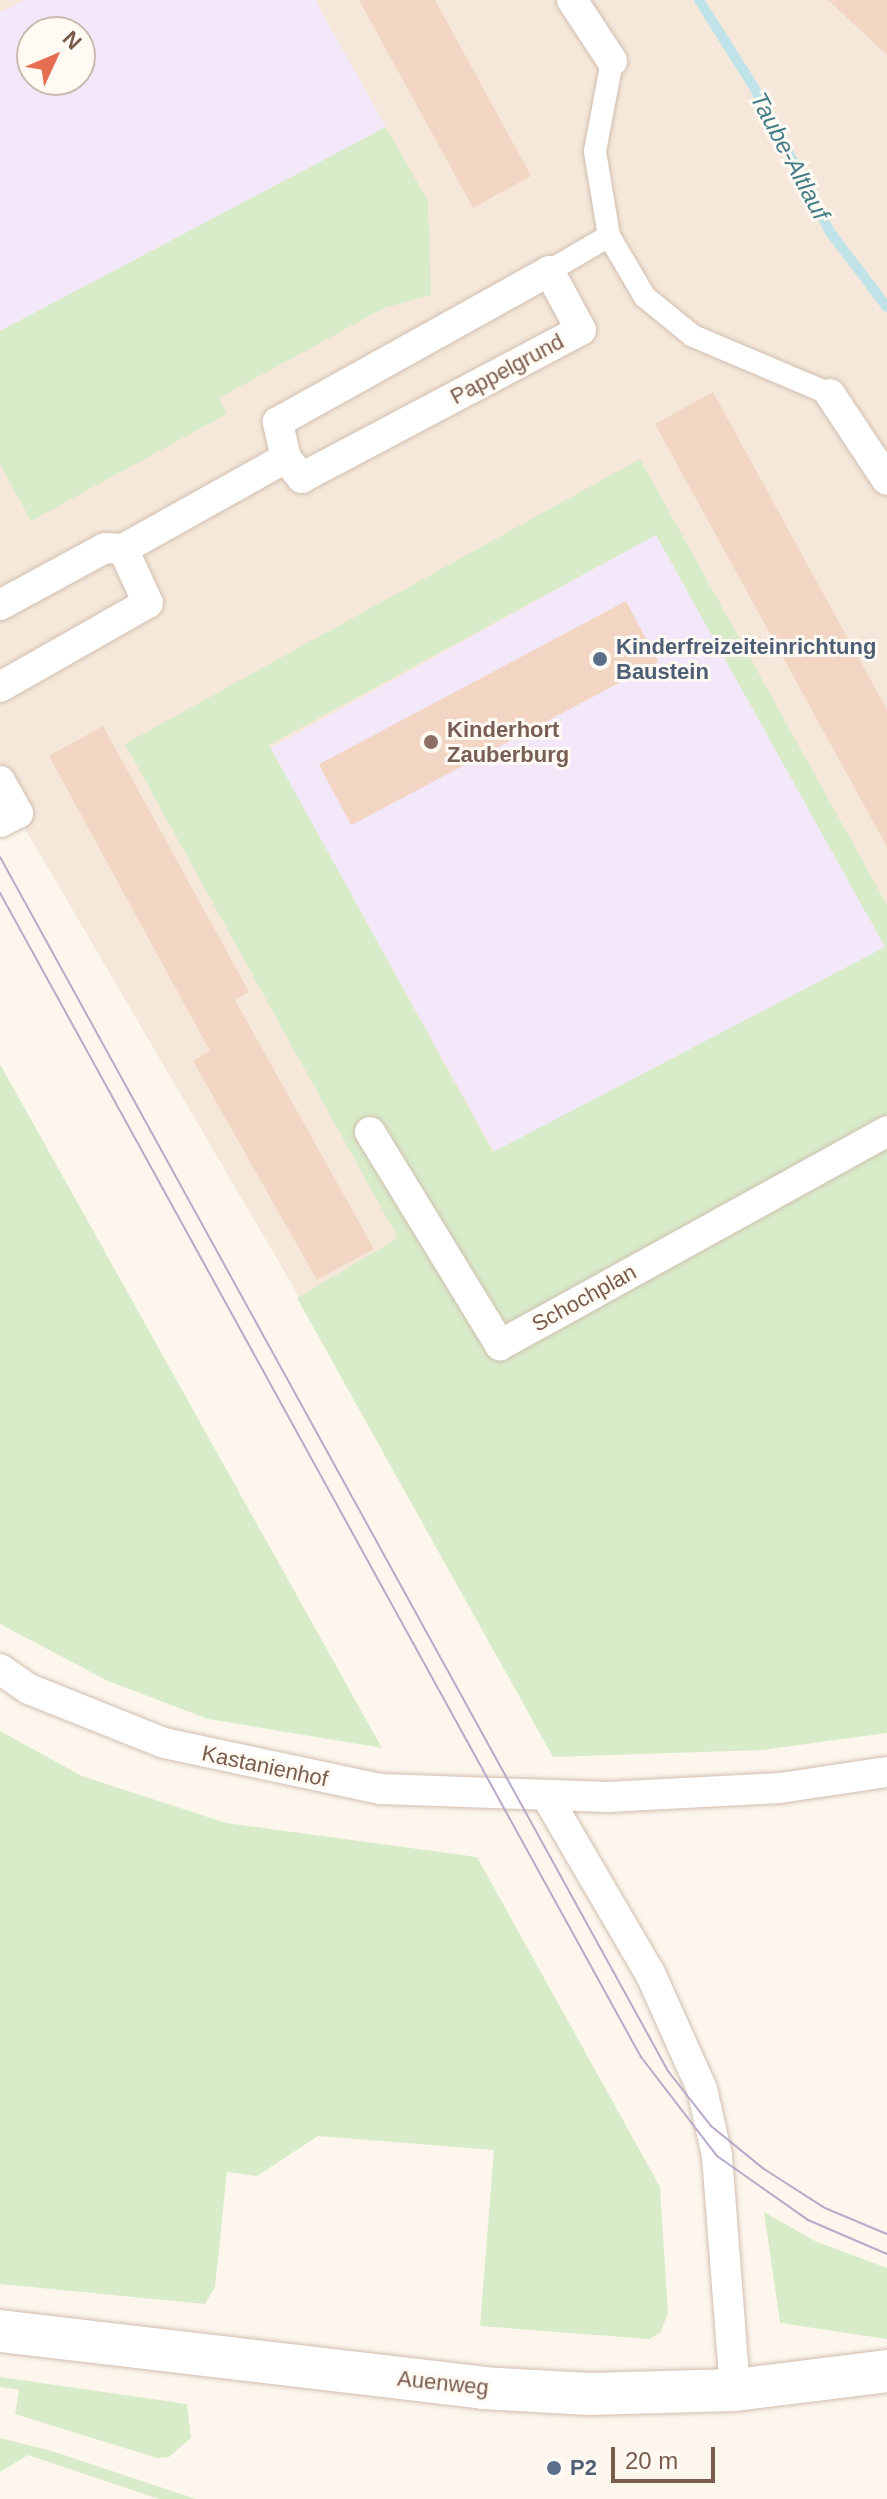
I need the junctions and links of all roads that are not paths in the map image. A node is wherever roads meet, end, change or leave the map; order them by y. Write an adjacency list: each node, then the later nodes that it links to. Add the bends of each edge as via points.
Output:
1 (572, 0): 2 (street)
2 (612, 61): 3 (street, via 595,151)
3 (609, 236): 4 (street); 5 (street, via 645,297 693,336)
4 (549, 271): 6 (street, via 278,422); 6 (street, Pappelgrund, via 581,330 302,478)
5 (830, 394): 7 (street)
6 (286, 458): 8 (street)
7 (887, 480)
8 (123, 549): 9 (street, via 105,548); 10 (street, via 148,603)
9 (0, 605)
10 (0, 687)
11 (0, 781): 12 (street)
12 (9, 818)
13 (887, 1131): 14 (street, Schochplan, via 500,1345)
14 (370, 1132)
15 (0, 1669): 17 (street, Kastanienhof, via 29,1689 164,1743 269,1769 380,1789)
16 (887, 1772): 17 (street, via 721,1792)
17 (547, 1797): 20 (street, via 650,1973 702,2089 717,2156)
18 (0, 2331): 20 (main road, Auenweg, via 483,2388 605,2394)
19 (887, 2371): 20 (main road, Auenweg)
20 (735, 2390)

